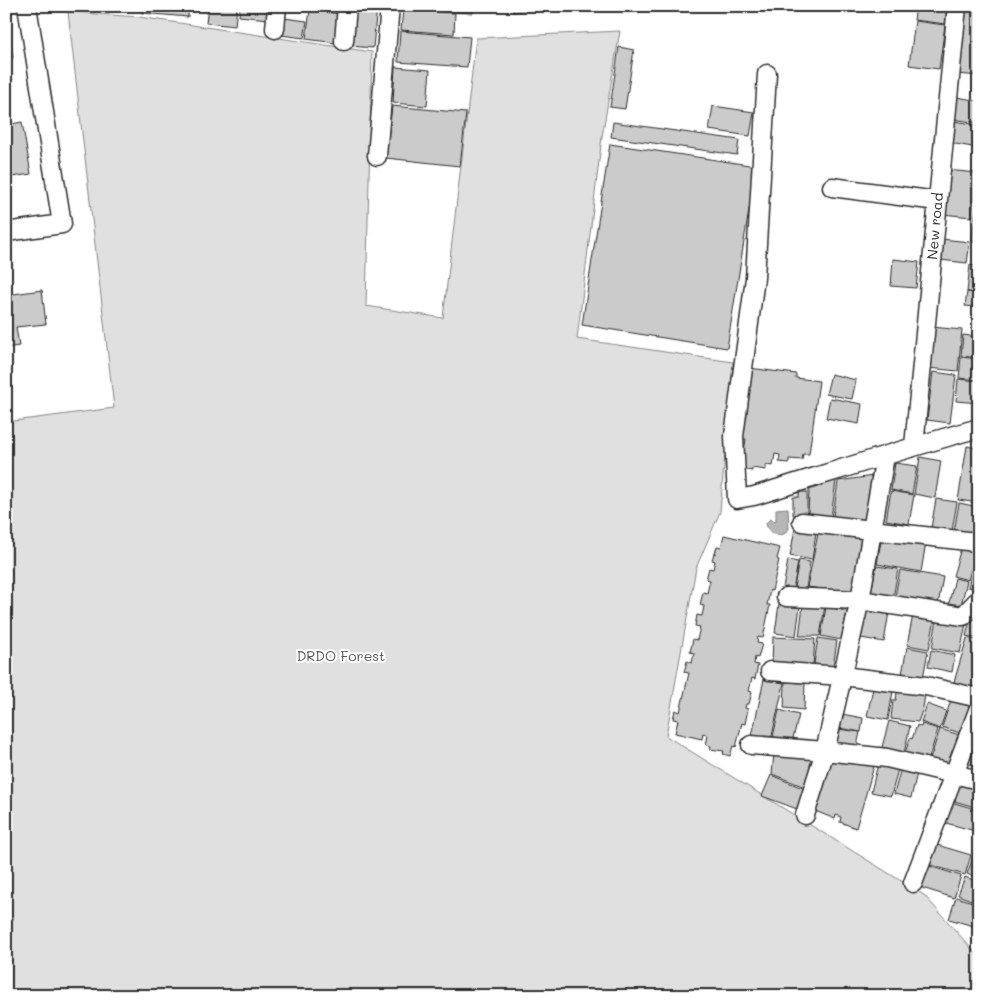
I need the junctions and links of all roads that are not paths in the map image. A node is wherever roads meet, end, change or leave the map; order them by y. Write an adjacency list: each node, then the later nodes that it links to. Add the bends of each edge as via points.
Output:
1 (27, 6): 12 (street, via 62,224)
2 (277, 6): 6 (street)
3 (347, 6): 7 (street)
4 (390, 6): 9 (street)
5 (957, 6): 11 (street, New road)
6 (275, 29)
7 (344, 41)
8 (767, 74): 15 (street, via 755,278 734,436 736,499)
9 (377, 156)
10 (832, 187): 11 (street)
11 (937, 201): 14 (street, New road)
12 (6, 232)
13 (979, 428): 14 (street)
14 (914, 446): 15 (street)
15 (885, 456): 17 (street)
16 (802, 522): 17 (street)
17 (871, 530): 18 (street); 21 (street)
18 (976, 542)
19 (786, 597): 21 (street)
20 (979, 598): 21 (street, via 963,616)
21 (860, 600): 23 (street)
22 (770, 671): 23 (street)
23 (842, 676): 24 (street, via 926,686); 27 (street)
24 (979, 698)
25 (979, 708): 28 (street)
26 (751, 745): 27 (street)
27 (825, 751): 28 (street, via 887,758); 30 (street)
28 (954, 774): 29 (street); 31 (street)
29 (979, 780)
30 (805, 815)
31 (913, 883)

